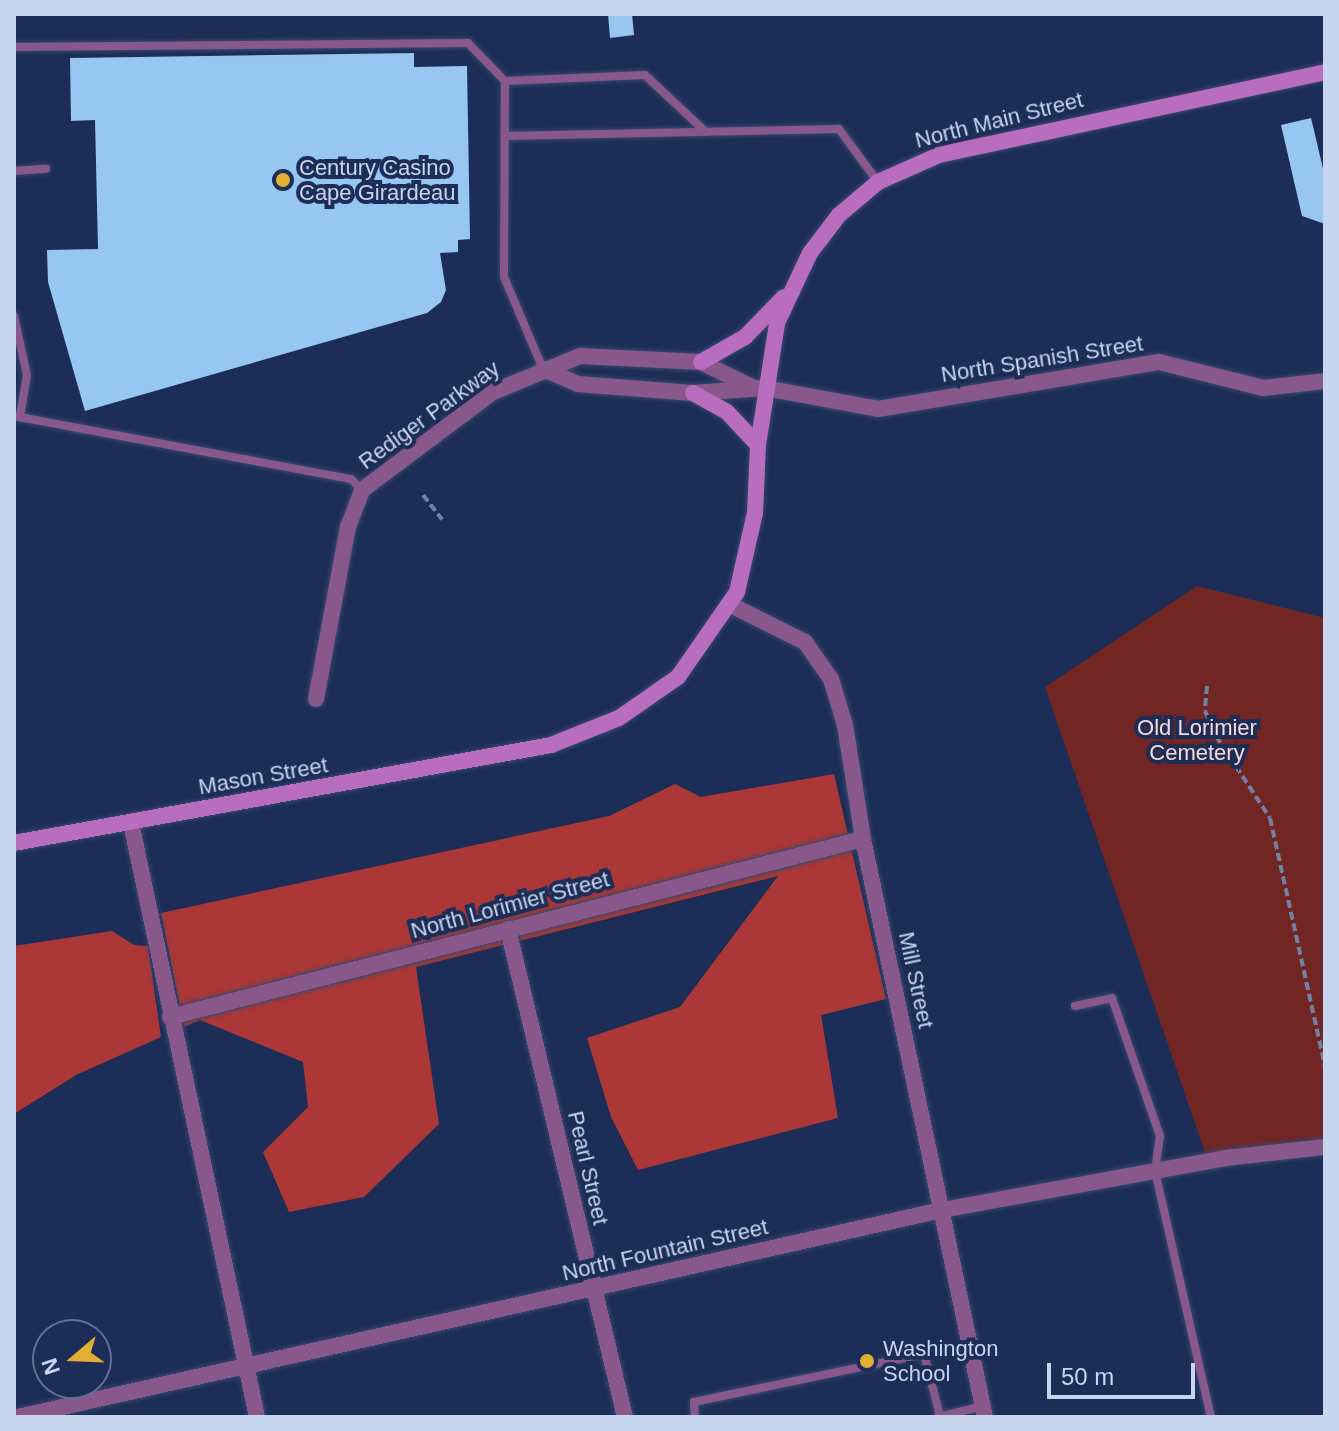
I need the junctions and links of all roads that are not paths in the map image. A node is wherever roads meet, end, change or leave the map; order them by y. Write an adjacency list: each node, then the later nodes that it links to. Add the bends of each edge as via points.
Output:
1 (14, 47): 3 (lane, via 468,43)
2 (1325, 72): 8 (main road, North Main Street, via 973,146)
3 (505, 81): 4 (lane, via 645,75); 5 (lane)
4 (706, 132): 5 (lane); 8 (lane, via 839,129)
5 (505, 136): 12 (lane, via 504,277)
6 (46, 169): 7 (lane)
7 (14, 171)
8 (878, 182): 9 (main road, North Main Street, via 839,215)
9 (785, 296): 11 (main road, via 745,337); 14 (main road, North Main Street)
10 (14, 316): 16 (lane, via 27,375)
11 (701, 362): 12 (street, Rediger Parkway, via 580,356); 14 (street, Rediger Parkway)
12 (543, 369): 15 (street, via 578,384); 18 (street, Rediger Parkway, via 493,392)
13 (1325, 381): 14 (street, North Spanish Street, via 1263,388 1159,362 878,409)
14 (758, 387): 15 (street); 17 (main road, Mason Street)
15 (693, 393): 17 (main road, via 727,412)
16 (17, 417): 18 (lane, via 351,479)
17 (758, 445): 19 (main road, Mason Street, via 755,513 737,592)
18 (362, 490): 20 (street, Rediger Parkway, via 348,527)
19 (729, 604): 21 (main road, Mason Street, via 678,677 619,718 551,745); 22 (street, Mill Street, via 805,642 831,679 845,725)
20 (316, 699)
21 (131, 823): 23 (main road, Mason Street); 26 (street)
22 (863, 839): 24 (street, North Lorimier Street); 29 (street, Mill Street)
23 (14, 843)
24 (508, 929): 26 (street, North Lorimier Street); 30 (street, Pearl Street)
25 (1075, 1006): 28 (lane, via 1112,998 1160,1136)
26 (170, 1017): 31 (street)
27 (1325, 1149): 28 (street, North Fountain Street)
28 (1155, 1171): 29 (street, North Fountain Street); 38 (lane)
29 (942, 1210): 30 (street, North Fountain Street); 32 (street, Mill Street)
30 (594, 1289): 31 (street, North Fountain Street); 35 (street, Pearl Street)
31 (245, 1363): 33 (street, North Fountain Street); 34 (street)
32 (984, 1412): 37 (lane)
33 (18, 1417)
34 (257, 1417)
35 (625, 1417)
36 (695, 1417): 37 (lane, via 694,1402 924,1354)
37 (939, 1417)
38 (1211, 1417)

